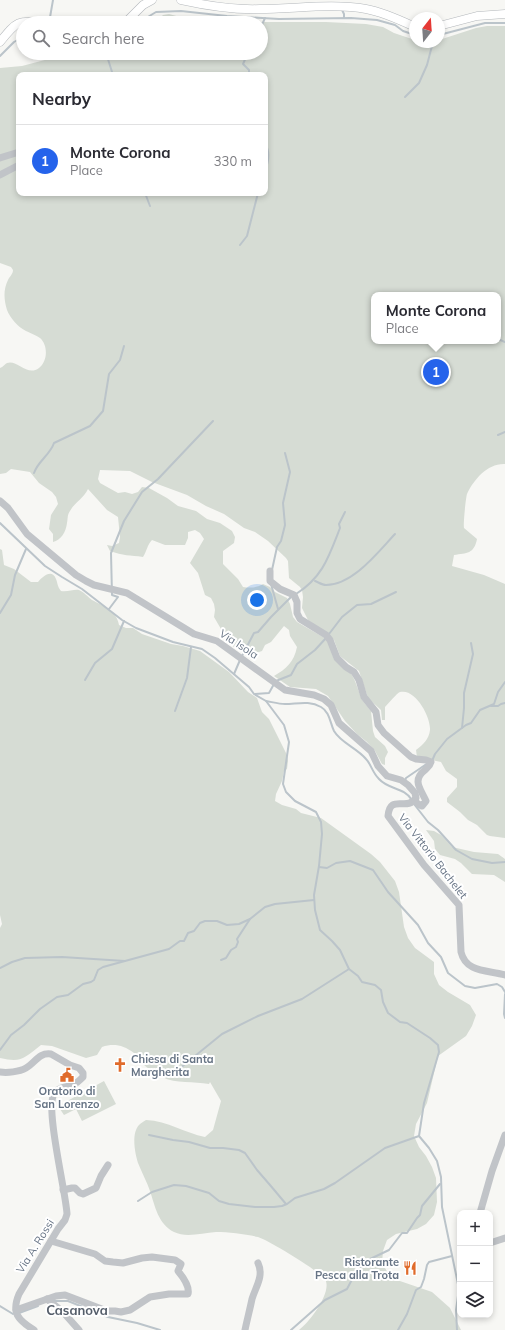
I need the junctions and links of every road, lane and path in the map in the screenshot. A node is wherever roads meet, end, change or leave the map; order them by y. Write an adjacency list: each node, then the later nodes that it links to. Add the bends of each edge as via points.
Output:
1 (152, 0): 4 (main road)
2 (182, 0): 5 (main road, via 237,9 351,7 383,13)
3 (505, 14): 6 (main road, via 476,16)
4 (131, 16)
5 (409, 24)
6 (445, 24)
7 (16, 25): 8 (main road)
8 (0, 42)
9 (16, 153): 10 (street)
10 (0, 158)
11 (16, 167): 12 (street)
12 (0, 175)
13 (0, 501): 15 (street, Via Isola, via 27,534 76,575 94,584 127,593 194,634 217,641 285,690 324,699 331,705 339,723 371,751 378,766 387,776 401,780 415,793)
14 (270, 571): 15 (street, via 270,581 294,595 298,602 300,619 326,635 337,658 354,672 364,698 376,712 378,725 384,733 411,757 431,762 418,779 426,801 422,806)
15 (414, 800): 16 (street, Via Vittorio Bachelet, via 409,804 391,805 388,816 424,865 459,905 463,959 474,968)
16 (505, 975)
17 (0, 1072): 20 (street, Via A. Rossi, via 26,1068 41,1054 47,1053 79,1068 83,1073 83,1077 75,1084 62,1088 54,1093 52,1098)
18 (505, 1135): 21 (street)
19 (108, 1165): 20 (street, via 96,1188 83,1194 75,1188)
20 (63, 1190): 23 (street, Via A. Rossi, via 66,1216)
21 (481, 1210)
22 (505, 1238): 24 (street)
23 (51, 1240): 26 (street, via 95,1254 105,1261 123,1263 152,1257 178,1261 181,1264 178,1271 189,1290 188,1294 150,1298 130,1310 121,1312 107,1311 65,1295); 27 (street, Via A. Rossi, via 19,1294)
24 (493, 1242)
25 (258, 1263): 30 (street, via 260,1277)
26 (47, 1299): 27 (street); 29 (street)
27 (16, 1310): 28 (street, via 20,1320)
28 (34, 1330)
29 (79, 1330)
30 (245, 1330)

